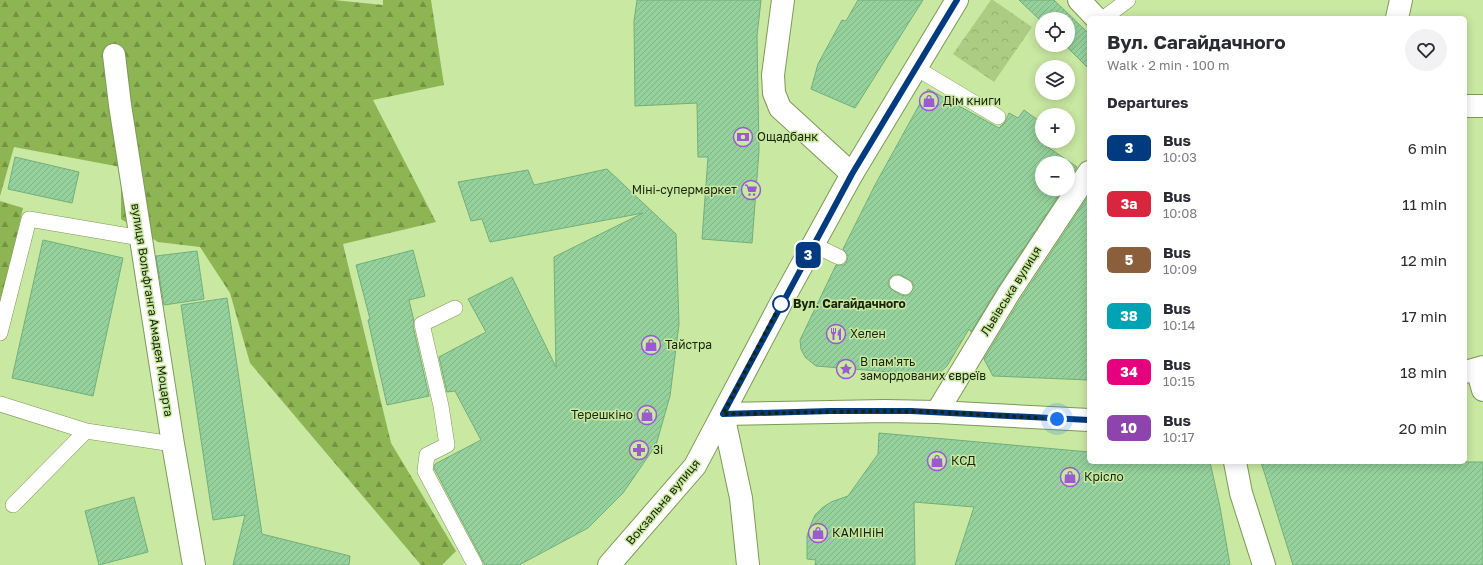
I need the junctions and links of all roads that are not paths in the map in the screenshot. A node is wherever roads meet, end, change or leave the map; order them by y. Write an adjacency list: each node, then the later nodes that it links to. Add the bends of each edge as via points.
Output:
1 (783, 0): 14 (street, via 773,75 774,93 780,108)
2 (957, 0): 10 (street, Вокзальна вулиця)
3 (1079, 0): 6 (street)
4 (1128, 0): 7 (lane)
5 (1401, 0): 8 (street)
6 (1094, 16)
7 (1107, 16)
8 (1397, 16)
9 (114, 55): 16 (street, вулиця Вольфганга Амадея Моцарта)
10 (916, 68): 13 (lane); 14 (street, Вокзальна вулиця)
11 (1467, 106): 12 (street)
12 (1483, 106)
13 (998, 116)
14 (852, 174): 17 (street, Вокзальна вулиця)
15 (1087, 175): 24 (street, Львівська вулиця, via 1009,293)
16 (141, 238): 20 (lane, via 29,219); 28 (street, вулиця Вольфганга Амадея Моцарта)
17 (814, 245): 18 (lane); 25 (street, Вокзальна вулиця)
18 (839, 257)
19 (455, 308): 32 (lane, via 422,324 441,406 447,445 427,455 424,471)
20 (0, 333)
21 (1475, 369): 22 (street)
22 (1483, 390)
23 (0, 404): 27 (lane)
24 (937, 412): 25 (street); 26 (street)
25 (723, 414): 33 (street, Вокзальна вулиця, via 695,466); 34 (street, via 741,498)
26 (1087, 420)
27 (86, 431): 28 (lane); 30 (lane)
28 (173, 444): 31 (street, вулиця Вольфганга Амадея Моцарта)
29 (1235, 464): 35 (street, via 1241,493)
30 (13, 505)
31 (194, 565)
32 (475, 565)
33 (609, 565)
34 (748, 565)
35 (1264, 565)

